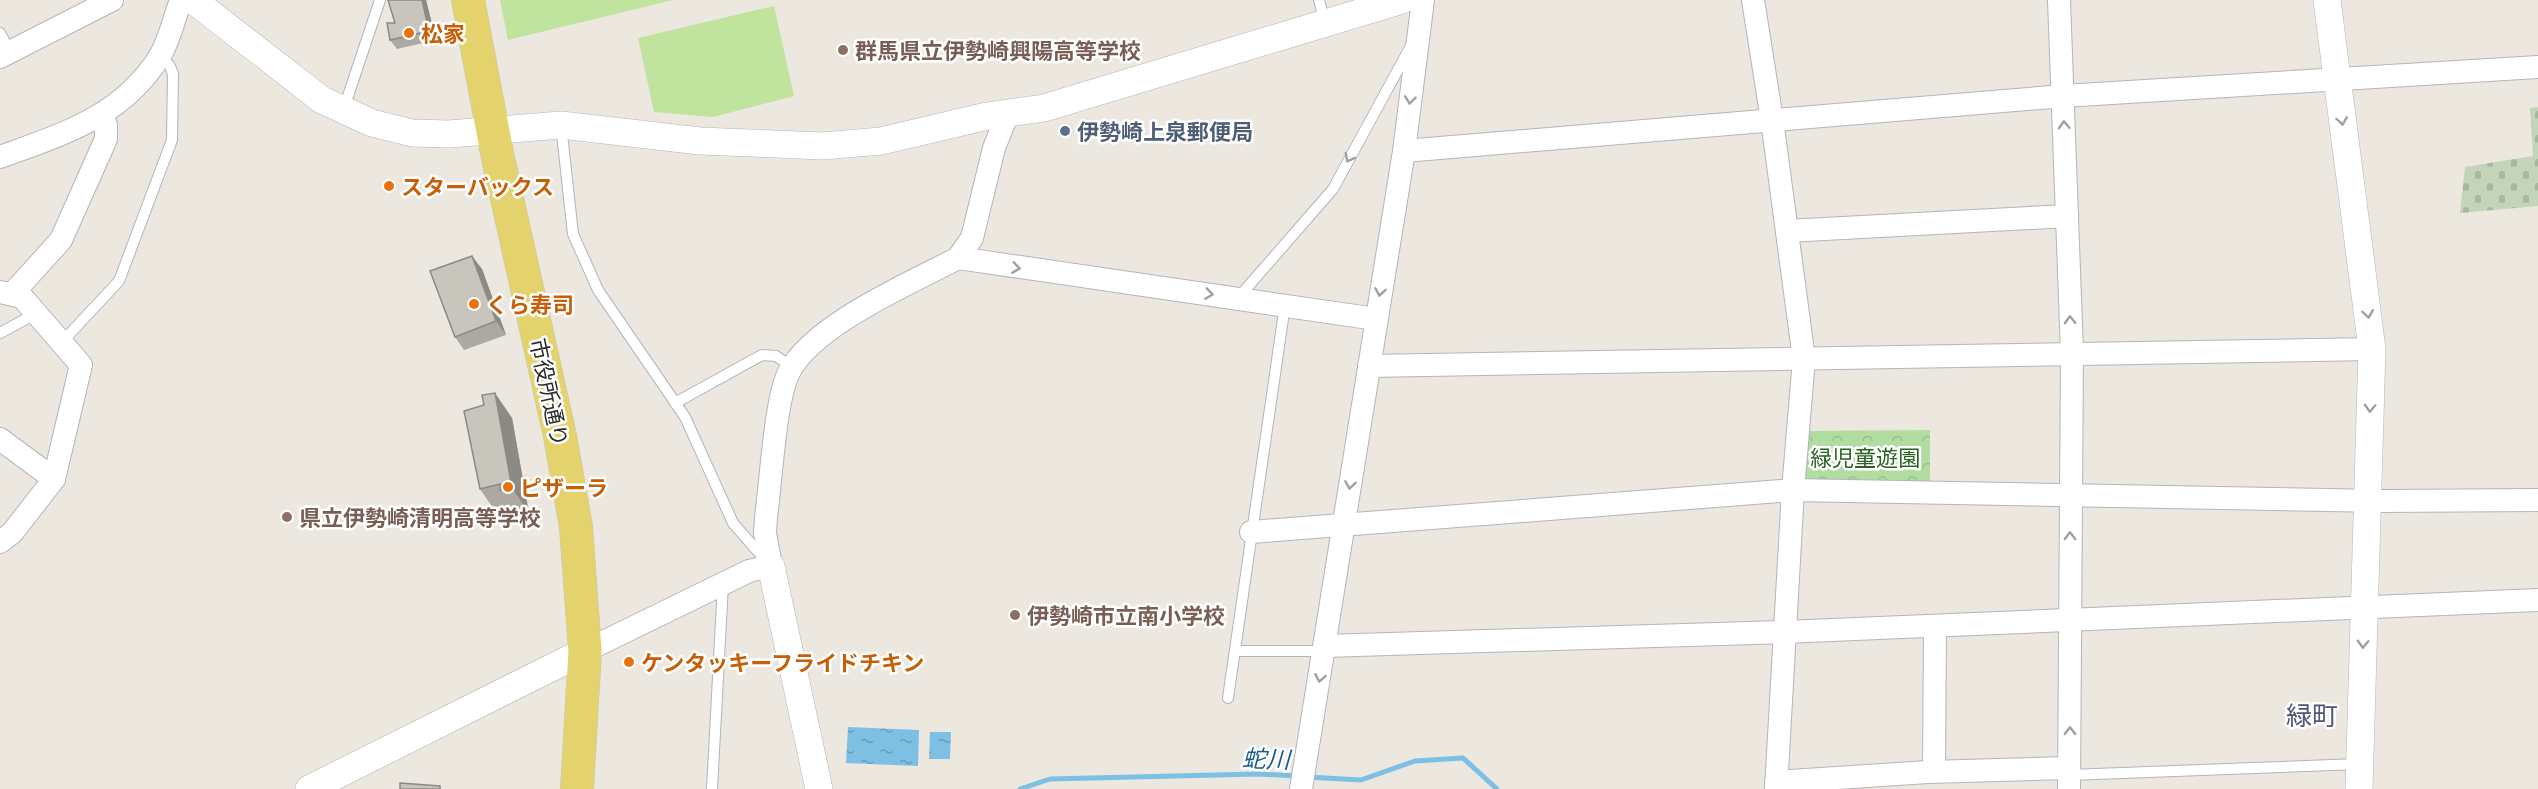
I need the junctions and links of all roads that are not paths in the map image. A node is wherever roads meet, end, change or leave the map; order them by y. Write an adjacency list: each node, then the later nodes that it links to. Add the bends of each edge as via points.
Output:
1 (112, 0): 13 (street)
2 (181, 0): 14 (street)
3 (193, 0): 18 (street, via 307,91)
4 (380, 0): 18 (lane)
5 (468, 0): 23 (main road, 市役所通り)
6 (1402, 0): 11 (street)
7 (1423, 0): 12 (street)
8 (1753, 0): 21 (street)
9 (2060, 0): 17 (street)
10 (2327, 0): 16 (street)
11 (1322, 12): 19 (street, via 1044,108)
12 (1419, 34): 24 (street, one-way to 24); 30 (lane, one-way to 30, via 1405,53 1333,189)
13 (3, 47)
14 (160, 56): 20 (street, via 126,96); 35 (lane, via 173,74 172,140 119,281)
15 (2538, 67): 16 (street)
16 (2337, 78): 17 (street); 36 (street, one-way to 36)
17 (2062, 96): 21 (street); 26 (street, one-way to 17)
18 (343, 112): 23 (street, via 412,133)
19 (1008, 113): 22 (street, via 881,141 823,146 700,141); 28 (street, via 994,148 972,238)
20 (102, 116): 25 (street); 29 (street, via 106,139 61,240)
21 (1772, 120): 24 (street); 27 (street)
22 (561, 125): 23 (street); 41 (lane, via 576,241 598,290)
23 (492, 130): 59 (main road, 市役所通り, via 570,486 580,562)
24 (1404, 151): 33 (street, one-way to 33)
25 (0, 157)
26 (2067, 216): 27 (street); 37 (street, one-way to 26)
27 (1787, 231): 38 (street)
28 (958, 258): 30 (street, one-way to 30); 40 (street, via 872,303 824,334 807,347)
29 (6, 293): 32 (street, via 22,297)
30 (1238, 298): 31 (street)
31 (1285, 305): 33 (street); 49 (lane)
32 (37, 314): 34 (lane); 35 (street)
33 (1376, 319): 39 (street)
34 (0, 333)
35 (62, 342): 43 (street, via 81,365)
36 (2372, 349): 37 (street); 46 (street, one-way to 46)
37 (2072, 353): 38 (street); 45 (street)
38 (1804, 359): 39 (street); 44 (street)
39 (1369, 366): 48 (street, one-way to 48)
40 (792, 367): 41 (lane, via 776,356 762,355); 51 (street, via 782,396 766,517)
41 (675, 402): 51 (lane, via 733,523)
42 (0, 439): 43 (street)
43 (54, 479): 50 (street, via 12,533)
44 (1792, 490): 45 (street); 48 (street); 57 (street)
45 (2071, 494): 46 (street); 55 (street, one-way to 45)
46 (2367, 499): 47 (street); 54 (street)
47 (2538, 500)
48 (1343, 524): 49 (street); 58 (street)
49 (1251, 532): 60 (lane)
50 (0, 542)
51 (771, 566): 52 (street, via 749,571); 69 (street)
52 (723, 584): 59 (street); 68 (lane)
53 (2538, 600): 54 (street)
54 (2364, 606): 55 (street); 63 (street, one-way to 63)
55 (2070, 620): 56 (street); 64 (street, one-way to 55)
56 (1935, 626): 57 (street); 62 (street)
57 (1784, 632): 58 (street); 65 (street)
58 (1325, 648): 60 (lane); 70 (street, one-way to 70)
59 (585, 651): 66 (street); 67 (main road, 市役所通り)
60 (1235, 651): 61 (lane)
61 (1228, 698)
62 (1934, 771): 64 (street); 65 (street)
63 (2359, 776): 64 (lane)
64 (2069, 777)
65 (1776, 786)
66 (309, 789)
67 (577, 789)
68 (712, 789)
69 (819, 789)
70 (1301, 789)

